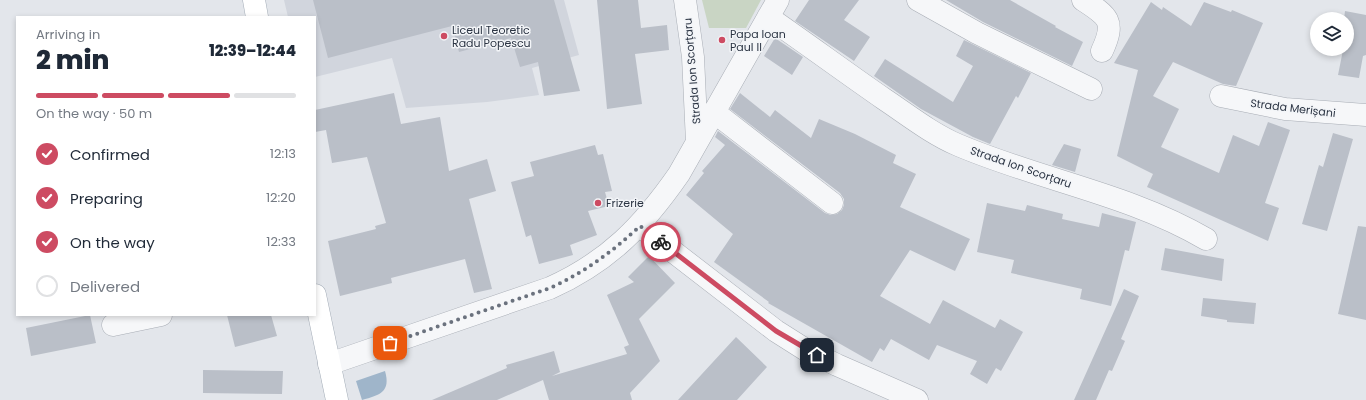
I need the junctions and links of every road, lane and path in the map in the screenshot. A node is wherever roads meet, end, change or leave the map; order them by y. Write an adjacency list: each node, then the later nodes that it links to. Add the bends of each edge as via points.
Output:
1 (254, 0): 6 (main road)
2 (685, 0): 12 (street, Strada Ion Scorțaru, via 693,57)
3 (918, 0): 8 (street, via 977,33)
4 (1083, 0): 7 (street, via 1107,20 1109,36)
5 (773, 8): 10 (street, Strada Ion Scorțaru); 15 (street, Strada Ion Scorțaru, via 917,121 956,144 1001,162 1118,199 1182,225)
6 (257, 16)
7 (1102, 50)
8 (1091, 89)
9 (1221, 96): 11 (street, Strada Merișani, via 1285,109)
10 (714, 112): 12 (street, Strada Ion Scorțaru); 13 (street)
11 (1366, 115)
12 (697, 142): 14 (street, Strada Ion Scorțaru, via 661,200)
13 (832, 203)
14 (640, 226): 19 (street, Strada Ion Scorțaru, via 599,262 550,288); 21 (street, via 776,331 806,350)
15 (1206, 240)
16 (316, 300): 19 (main road)
17 (156, 316): 18 (street)
18 (113, 325)
19 (329, 364): 20 (main road)
20 (337, 400)
21 (917, 400)

